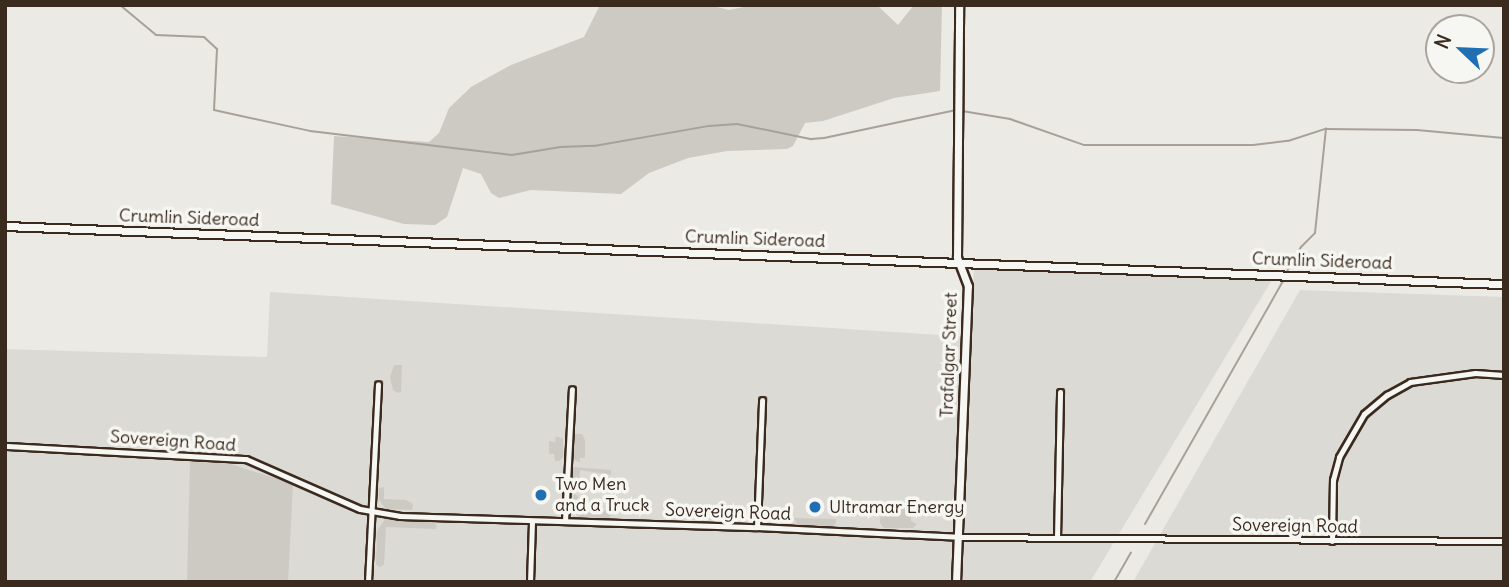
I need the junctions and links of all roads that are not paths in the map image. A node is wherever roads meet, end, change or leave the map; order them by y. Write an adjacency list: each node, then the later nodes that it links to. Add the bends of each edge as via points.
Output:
1 (959, 5): 3 (street, Trafalgar Street)
2 (5, 226): 3 (street, Crumlin Sideroad)
3 (959, 263): 4 (street, Crumlin Sideroad); 15 (street, Trafalgar Street, via 968,286)
4 (1504, 284)
5 (1504, 375): 17 (street, via 1475,373 1410,382 1364,414 1339,457 1333,480)
6 (379, 384): 11 (street)
7 (572, 389): 13 (street)
8 (1060, 392): 16 (street)
9 (762, 400): 14 (street)
10 (5, 446): 11 (street, Sovereign Road, via 246,459)
11 (372, 512): 12 (street, Sovereign Road); 19 (street)
12 (532, 521): 13 (street, Sovereign Road); 20 (street)
13 (565, 521): 14 (street, Sovereign Road)
14 (757, 527): 15 (street, Sovereign Road)
15 (958, 537): 16 (street, Sovereign Road); 21 (street, Trafalgar Street)
16 (1057, 538): 17 (street, Sovereign Road)
17 (1332, 541): 18 (street, Sovereign Road)
18 (1504, 541)
19 (368, 582)
20 (530, 582)
21 (956, 582)

